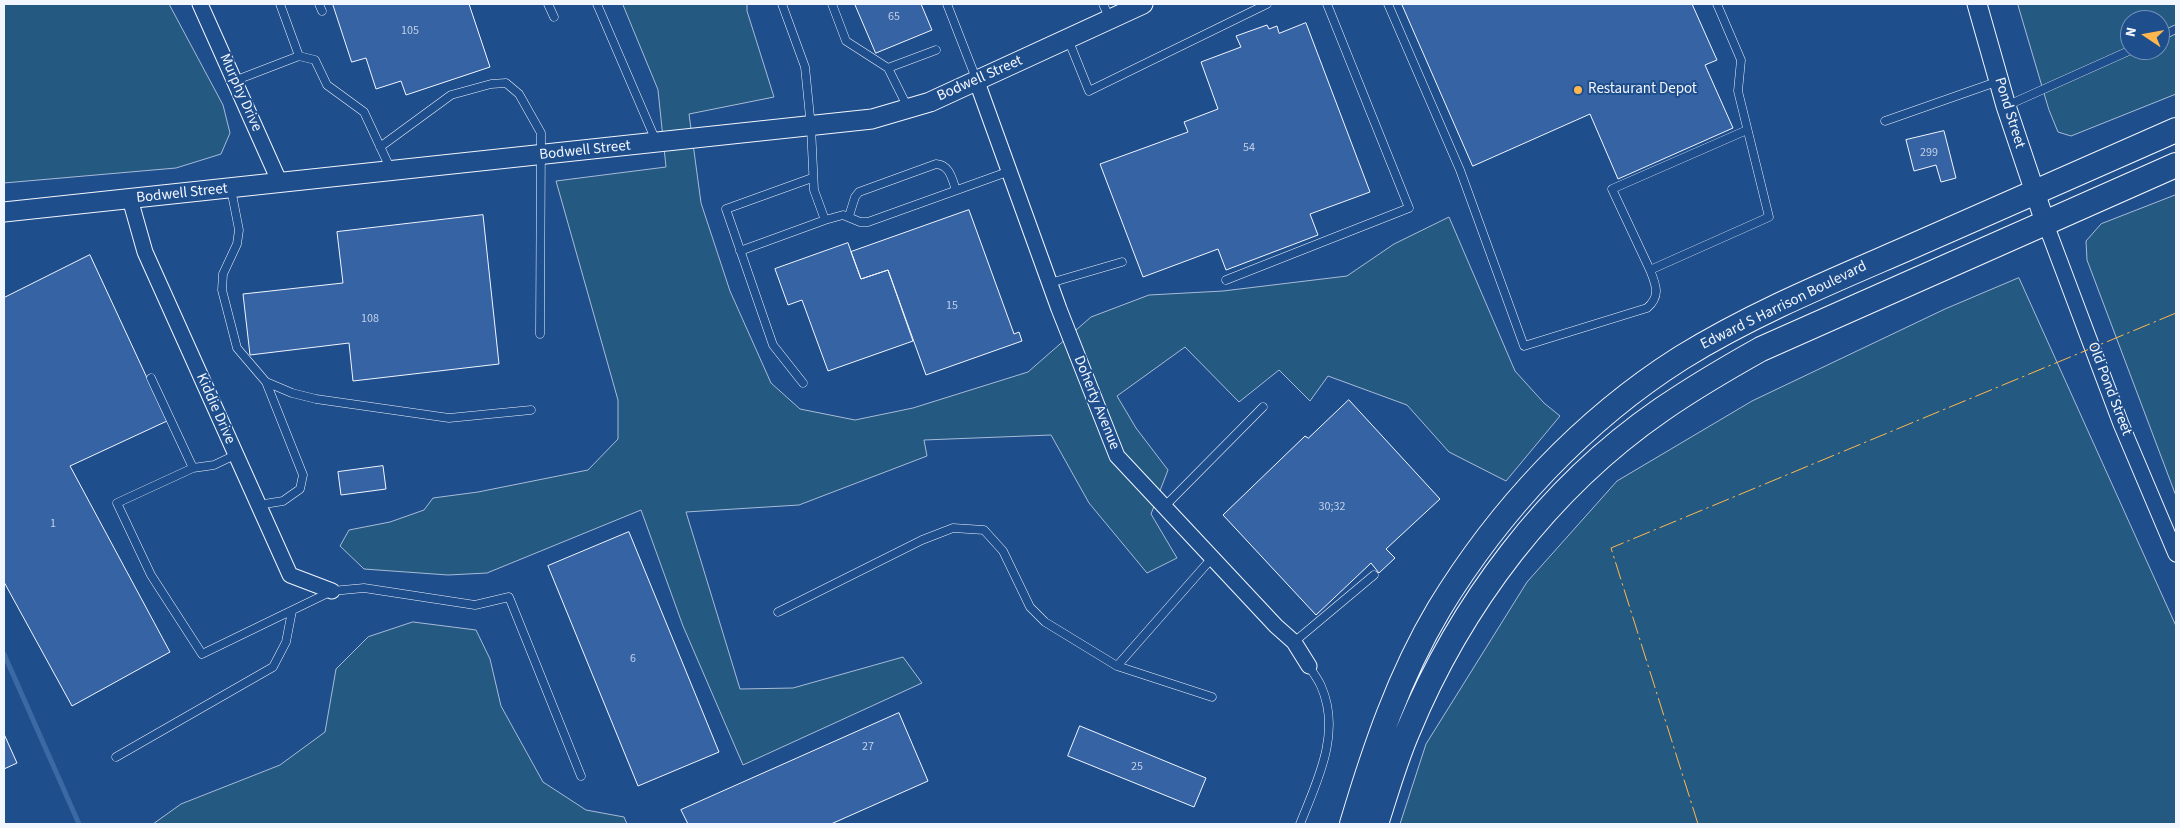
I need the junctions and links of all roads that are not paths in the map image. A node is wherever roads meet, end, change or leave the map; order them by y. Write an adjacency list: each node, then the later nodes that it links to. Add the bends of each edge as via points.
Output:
1 (200, 4): 21 (street, Murphy Drive)
2 (280, 4): 19 (lane)
3 (548, 4): 15 (lane)
4 (597, 4): 30 (lane)
5 (782, 4): 27 (lane, via 805,67)
6 (832, 4): 20 (lane, via 846,41)
7 (947, 4): 23 (lane)
8 (1143, 4): 14 (street, Bodwell Street)
9 (1267, 4): 16 (lane, via 1089,91)
10 (1327, 4): 49 (lane, via 1409,208)
11 (1388, 4): 48 (lane, via 1460,170 1524,346 1647,308 1657,294)
12 (1717, 4): 28 (lane, via 1741,60 1738,91)
13 (1977, 4): 22 (street, Pond Street)
14 (1106, 11): 16 (street, Bodwell Street)
15 (554, 18)
16 (1068, 39): 23 (street, Bodwell Street)
17 (936, 50): 20 (lane)
18 (2120, 55): 24 (lane)
19 (299, 56): 21 (lane); 31 (lane, via 315,60 327,85 364,112)
20 (888, 68): 25 (lane)
21 (234, 81): 37 (street, Murphy Drive)
22 (1999, 81): 24 (street, Pond Street); 26 (lane)
23 (977, 82): 25 (street, Bodwell Street); 34 (street, Doherty Avenue)
24 (2006, 106): 40 (street, Pond Street)
25 (909, 110): 27 (street, Bodwell Street, via 872,119)
26 (1885, 121)
27 (811, 127): 30 (street, Bodwell Street); 36 (lane)
28 (1747, 130): 48 (lane, via 1769,217); 48 (lane, via 1612,189)
29 (2176, 130): 40 (main road, Edward S Harrison Boulevard)
30 (656, 143): 32 (street, Bodwell Street)
31 (380, 147): 32 (lane, via 451,94 506,83 519,94 541,133); 35 (lane)
32 (540, 156): 35 (street, Bodwell Street); 51 (lane)
33 (2176, 165): 45 (main road, Edward S Harrison Boulevard)
34 (1010, 170): 39 (lane); 50 (street, Doherty Avenue)
35 (392, 172): 37 (street, Bodwell Street)
36 (812, 178): 44 (lane); 46 (lane, via 726,209)
37 (280, 183): 38 (street, Bodwell Street)
38 (231, 189): 41 (street, Bodwell Street); 53 (lane, via 239,230 238,244 223,274 222,290 237,348)
39 (956, 190): 43 (lane, via 868,222); 43 (lane, via 948,169 936,164 859,192)
40 (2034, 192): 45 (street, Pond Street); 74 (main road, Edward S Harrison Boulevard, via 1732,328 1680,358 1588,429 1505,516 1438,612 1410,664 1387,719)
41 (130, 199): 42 (street, Bodwell Street); 57 (street, Kiddie Drive, via 145,252)
42 (4, 212)
43 (849, 216): 44 (lane)
44 (825, 220): 46 (lane)
45 (2045, 222): 61 (street, Old Pond Street, via 2121,424); 75 (main road, Edward S Harrison Boulevard, via 1761,349 1709,378 1614,447 1570,487 1530,531 1494,576 1461,626 1432,678 1408,732)
46 (740, 251): 54 (lane, via 773,345)
47 (1122, 262): 50 (lane)
48 (1650, 270)
49 (1226, 280)
50 (1050, 283): 60 (street, Doherty Avenue, via 1117,456)
51 (540, 334)
52 (151, 378): 58 (lane)
53 (266, 382): 56 (lane, via 316,399 449,418); 59 (lane, via 303,475 300,489 283,501)
54 (803, 383)
55 (1263, 407): 60 (lane)
56 (531, 410)
57 (236, 455): 58 (lane, via 214,465); 59 (street, Kiddie Drive)
58 (193, 468): 65 (lane, via 117,503 151,575 202,654)
59 (258, 505): 64 (street, Kiddie Drive, via 290,575)
60 (1166, 506): 62 (street, Doherty Avenue)
61 (2176, 554)
62 (1212, 558): 67 (street, Doherty Avenue); 68 (lane)
63 (1374, 575): 67 (lane)
64 (332, 591): 65 (lane); 72 (lane, via 364,588 475,605 509,597)
65 (292, 611): 71 (lane, via 286,642 272,667)
66 (778, 612): 68 (lane, via 922,540 953,528 984,530 1003,551 1036,614)
67 (1294, 642): 69 (street, Doherty Avenue)
68 (1117, 666): 70 (lane)
69 (1309, 666): 73 (lane, via 1322,687 1330,720 1328,749)
70 (1212, 697)
71 (116, 757)
72 (581, 776)
73 (1300, 824)
74 (1352, 824)
75 (1376, 824)

